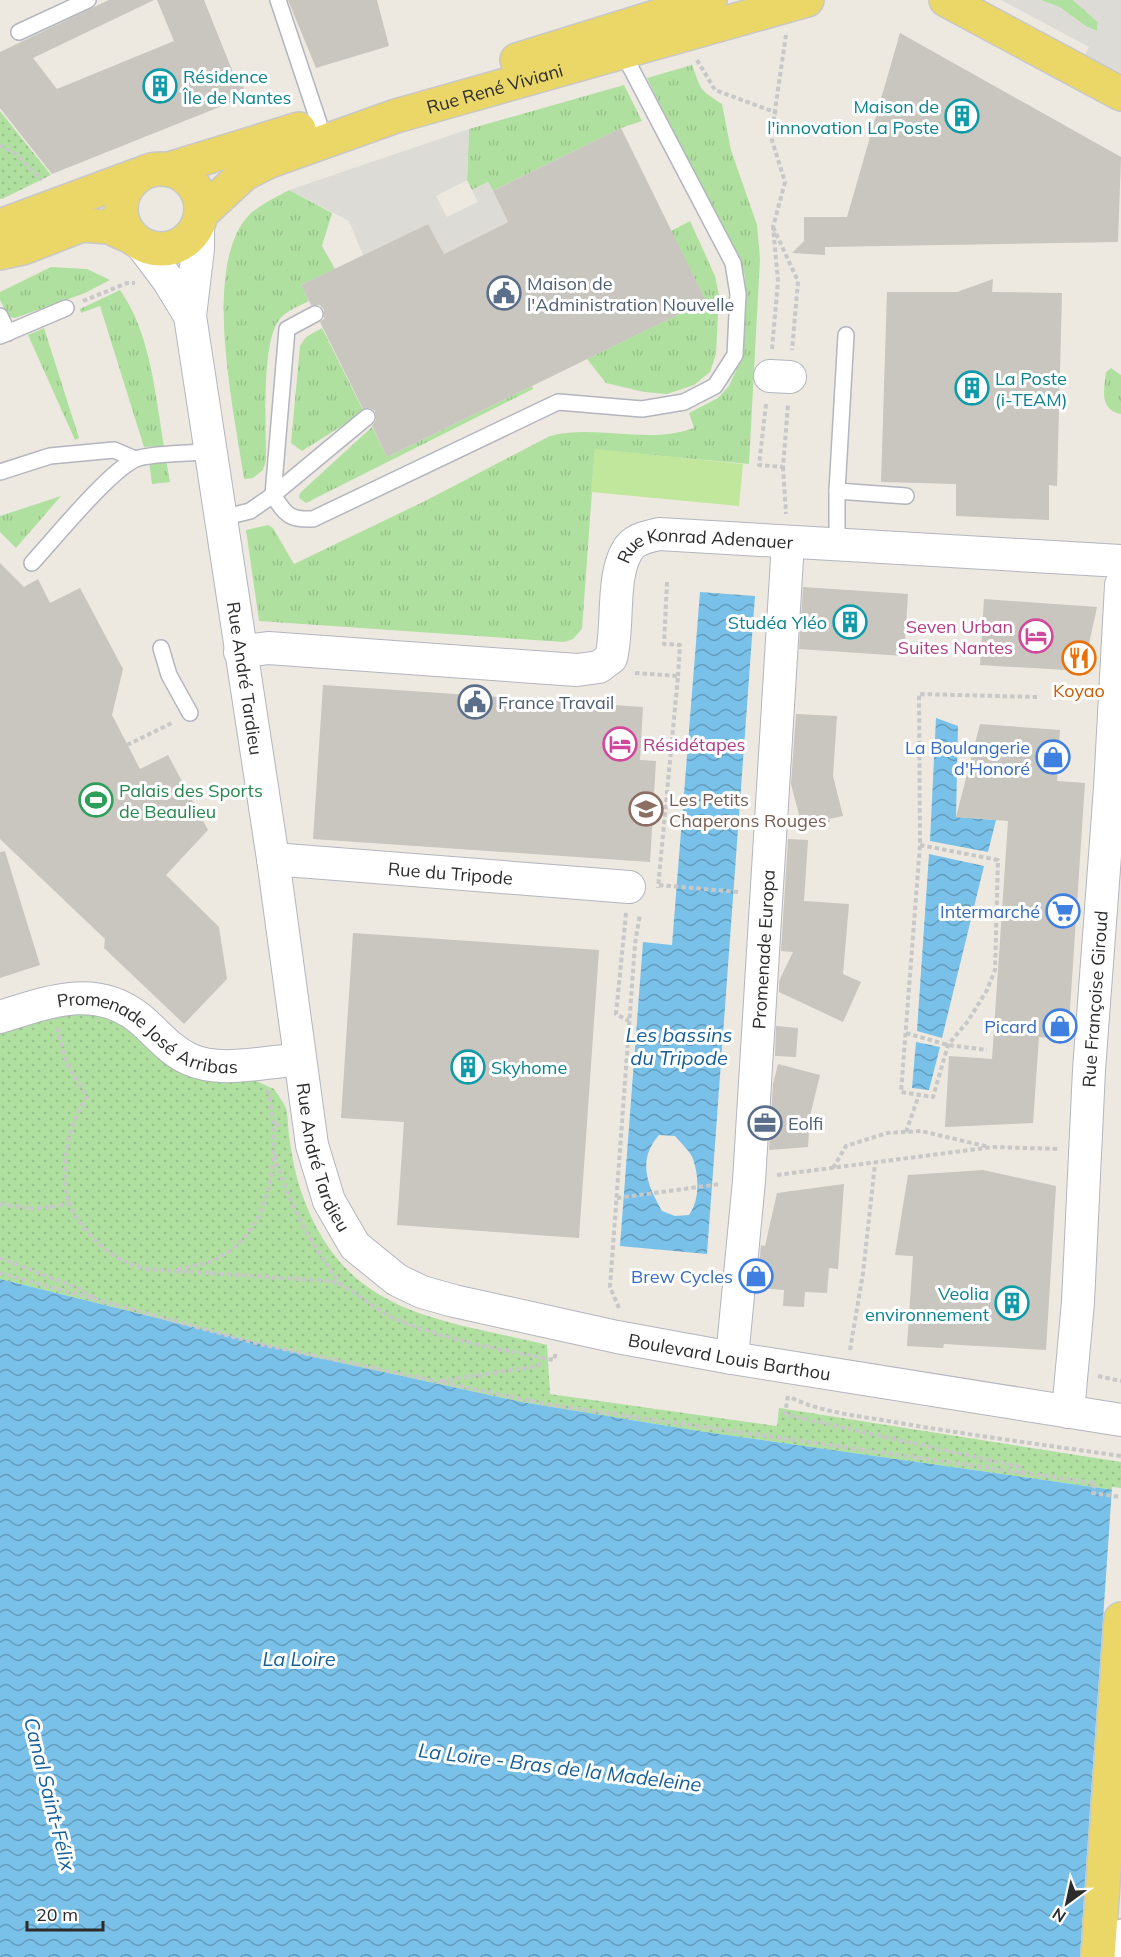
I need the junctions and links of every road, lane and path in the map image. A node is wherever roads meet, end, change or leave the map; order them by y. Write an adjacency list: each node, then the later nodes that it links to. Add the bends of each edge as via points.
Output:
1 (88, 0): 6 (lane)
2 (278, 0): 11 (lane)
3 (710, 0): 11 (main road, Rue René Viviani)
4 (946, 0): 9 (main road)
5 (785, 4): 7 (main road, Rue René Viviani); 10 (path)
6 (19, 32)
7 (682, 36): 8 (main road, Rue René Viviani); 10 (path, via 715,90)
8 (623, 52): 16 (main road, Rue René Viviani, via 396,116 270,161 244,174); 34 (lane, via 733,263 738,294 735,355 715,386 684,402 642,409 558,402 313,519 296,519 285,513)
9 (1121, 94)
10 (777, 113): 30 (path, via 771,137 785,182 773,227 780,376)
11 (319, 123): 13 (main road, Rue René Viviani)
12 (0, 145): 15 (path, via 16,154)
13 (169, 169): 14 (main road, via 153,169); 16 (main road, via 194,185 200,199)
14 (138, 175): 17 (main road); 18 (main road, via 127,186 121,201 123,225)
15 (49, 188)
16 (200, 219): 18 (main road, via 190,237 177,246 162,249); 24 (street, Rue André Tardieu)
17 (0, 226)
18 (137, 241): 19 (main road, via 109,227 82,225); 24 (street, Rue André Tardieu)
19 (0, 253)
20 (145, 282): 21 (path, via 127,283)
21 (66, 308): 25 (lane)
22 (315, 314): 34 (lane, via 287,329)
23 (0, 316): 25 (lane)
24 (190, 316): 28 (street, Rue André Tardieu)
25 (4, 335)
26 (846, 335): 33 (lane)
27 (367, 417): 34 (lane)
28 (210, 451): 29 (lane); 36 (street, Rue André Tardieu)
29 (135, 459): 32 (lane, via 114,450 50,456); 40 (lane, via 100,488)
30 (759, 465)
31 (783, 467): 37 (path)
32 (0, 472)
33 (837, 491): 35 (lane); 38 (lane)
34 (273, 495): 36 (lane, via 250,511)
35 (906, 496)
36 (222, 518): 44 (street, Rue André Tardieu)
37 (788, 542): 38 (street, Rue Konrad Adenauer); 44 (street, Rue Konrad Adenauer, via 659,534 634,543 626,551 621,570 615,644 611,658 599,667 577,670 268,648); 53 (street, Promenade Europa)
38 (837, 544): 39 (street, Rue Konrad Adenauer)
39 (1121, 561)
40 (32, 563)
41 (668, 582): 46 (path, via 664,644 680,645)
42 (1121, 585): 68 (street, Rue Françoise Giroud)
43 (161, 648): 48 (lane)
44 (240, 652): 51 (street, Rue André Tardieu)
45 (633, 673): 46 (path)
46 (678, 676): 52 (path)
47 (1037, 697): 50 (path, via 919,694)
48 (184, 716): 49 (path)
49 (127, 745)
50 (920, 845): 58 (path); 59 (path, via 998,860 995,970 969,1021)
51 (273, 859): 54 (street, Rue du Tripode); 61 (street, Rue André Tardieu)
52 (660, 885): 53 (path); 54 (path)
53 (767, 894): 84 (street, Promenade Europa, via 749,1180)
54 (642, 897): 57 (path); 57 (path, via 616,1014)
55 (56, 999): 56 (street, Promenade José Arribas); 61 (street, Promenade José Arribas, via 111,1001 141,1020 174,1051 206,1064); 76 (path, via 61,1048 87,1097 66,1147)
56 (0, 1017)
57 (629, 1021): 74 (path)
58 (906, 1033): 59 (path); 63 (path, via 902,1092)
59 (948, 1045): 60 (path); 63 (path, via 933,1097)
60 (987, 1050)
61 (299, 1060): 64 (street, Rue André Tardieu)
62 (267, 1084): 65 (path)
63 (919, 1095): 66 (path)
64 (307, 1117): 65 (path); 77 (street, Rue André Tardieu, via 323,1186)
65 (273, 1126): 69 (path)
66 (906, 1132): 67 (path, via 921,1131); 71 (path, via 887,1133 846,1146)
67 (993, 1147): 68 (path); 70 (path)
68 (1087, 1149): 87 (street, Rue Françoise Giroud)
69 (274, 1150): 76 (path, via 267,1201 253,1227 237,1245 204,1263 174,1270 146,1269 115,1258 91,1238); 80 (path, via 303,1228)
70 (875, 1164): 71 (path); 85 (path, via 863,1273)
71 (833, 1169): 72 (path)
72 (777, 1175)
73 (721, 1184): 74 (path)
74 (617, 1198): 82 (path, via 610,1287 621,1313)
75 (0, 1204): 76 (path, via 34,1209)
76 (69, 1204)
77 (355, 1246): 82 (street, Boulevard Louis Barthou, via 385,1272 422,1292)
78 (0, 1258): 81 (path, via 80,1289)
79 (0, 1273): 81 (path)
80 (342, 1284)
81 (101, 1302): 86 (path, via 259,1344)
82 (617, 1337): 84 (street, Boulevard Louis Barthou)
83 (542, 1357): 86 (path, via 538,1366)
84 (732, 1358): 85 (street, Boulevard Louis Barthou)
85 (845, 1377): 87 (street, Boulevard Louis Barthou)
86 (438, 1382): 90 (path, via 551,1405)
87 (1068, 1412): 88 (street, Boulevard Louis Barthou)
88 (1121, 1420)
89 (1121, 1456): 90 (path, via 856,1416 810,1407 788,1396 785,1414 1020,1467)
90 (1022, 1473): 91 (path, via 1095,1483 1093,1493)
91 (1121, 1497)
92 (1121, 1619): 94 (main road)
93 (1121, 1927): 95 (lane)
94 (1098, 1957)
95 (1119, 1957)

